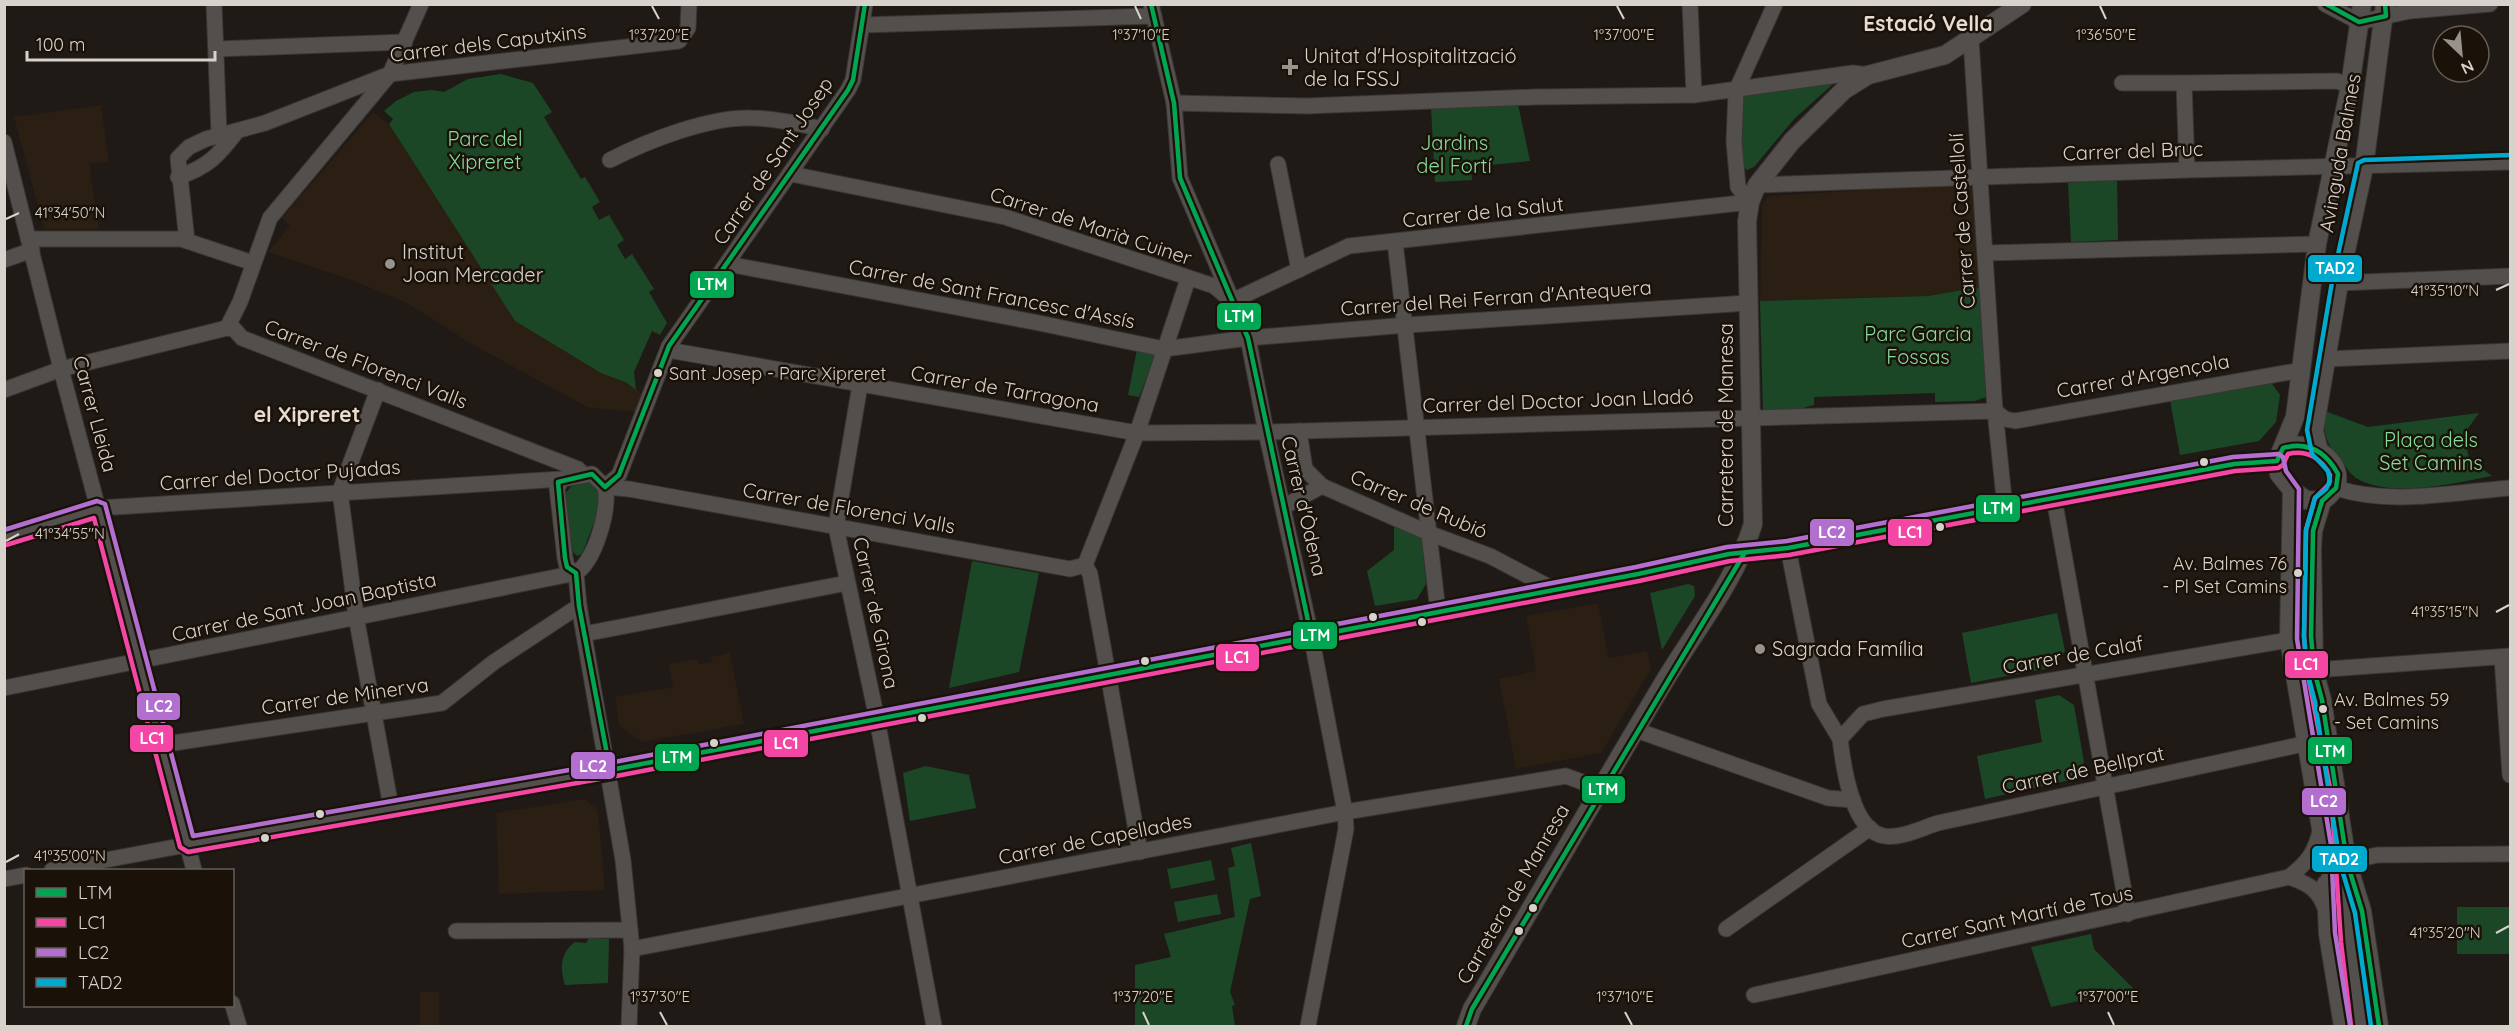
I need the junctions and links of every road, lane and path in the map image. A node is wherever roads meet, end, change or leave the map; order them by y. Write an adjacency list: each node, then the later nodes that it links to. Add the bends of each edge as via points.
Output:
1 (214, 4): 16 (street)
2 (421, 4): 15 (street)
3 (689, 4): 17 (street, Carrer dels Caputxins, via 688,28 679,41)
4 (865, 4): 13 (street, Carrer de Sant Josep)
5 (1690, 4): 23 (street)
6 (1775, 4): 22 (street)
7 (2022, 4): 14 (street, Carretera de Manresa)
8 (2325, 4): 12 (street)
9 (2490, 4): 11 (street)
10 (1153, 10): 13 (street); 24 (street, Carrer d'Òdena)
11 (2385, 10): 12 (street); 33 (street, Avinguda Balmes)
12 (2361, 13): 21 (street, Avinguda Balmes)
13 (862, 25): 25 (street, Carrer de Sant Josep, via 853,80)
14 (1971, 39): 18 (street, Carretera de Manresa, via 1945,55); 38 (street, Carrer de Castellolí)
15 (405, 42): 16 (street); 17 (street)
16 (217, 49): 27 (street)
17 (390, 74): 26 (street, Carrer dels Caputxins); 47 (street, via 270,218)
18 (1868, 75): 22 (street, via 1854,73); 39 (street, Carretera de Manresa, via 1844,90 1807,126)
19 (2122, 83): 20 (street)
20 (2184, 83): 21 (street, via 2337,81); 35 (street)
21 (2350, 86): 32 (street, Avinguda Balmes)
22 (1736, 90): 23 (street); 40 (street, via 1734,142 1738,187)
23 (1694, 95): 24 (street, via 1307,106)
24 (1174, 103): 53 (street, Carrer d'Òdena, via 1180,178)
25 (822, 129): 29 (street, via 772,120 728,120 687,129); 36 (street, Carrer de Sant Josep)
26 (237, 131): 27 (street, Carrer dels Caputxins); 37 (street, via 202,169)
27 (219, 134): 37 (street, Carrer dels Caputxins, via 189,147 178,158)
28 (4, 142): 34 (street, Carrer Lleida)
29 (610, 159)
30 (2511, 162): 33 (street, Carrer del Bruc)
31 (1278, 164): 49 (street)
32 (2334, 167): 33 (street, Carrer del Bruc); 35 (street, Carrer del Bruc); 44 (street, Avinguda Balmes)
33 (2364, 167): 52 (street, Avinguda Balmes)
34 (8, 169): 43 (street, Carrer Lleida)
35 (2187, 170): 38 (street, Carrer del Bruc)
36 (790, 174): 48 (street, Carrer de Sant Josep); 51 (street, Carrer de Marià Cuiner, via 1005,218)
37 (178, 177): 41 (street, Carrer dels Caputxins)
38 (1979, 177): 39 (street, Carrer del Bruc); 45 (street, Carrer de Castellolí)
39 (1757, 185): 40 (street, Carretera de Manresa)
40 (1750, 202): 42 (street, Carrer de la Salut); 54 (street, Carretera de Manresa)
41 (187, 241): 43 (street); 47 (street)
42 (1395, 242): 49 (street, Carrer de la Salut, via 1349,246); 55 (street)
43 (31, 244): 46 (street); 62 (street, Carrer Lleida)
44 (2317, 244): 45 (street); 63 (street, Avinguda Balmes)
45 (1985, 253): 67 (street, Carrer de Castellolí)
46 (4, 260)
47 (253, 263): 56 (street)
48 (728, 264): 58 (street, Carrer de Sant Josep); 59 (street, Carrer de Sant Francesc d'Assís)
49 (1299, 270): 53 (street, Carrer de la Salut)
50 (2511, 276): 52 (street)
51 (1188, 279): 53 (street, Carrer de Marià Cuiner, via 1214,286); 59 (street)
52 (2339, 283): 61 (street, Avinguda Balmes)
53 (1232, 301): 57 (street, Carrer d'Òdena)
54 (1748, 303): 55 (street, Carrer del Rei Ferran d'Antequera); 68 (street, Carretera de Manresa)
55 (1407, 325): 57 (street, Carrer del Rei Ferran d'Antequera); 69 (street)
56 (227, 328): 62 (street); 66 (street, Carrer de Florenci Valls, via 234,329 242,338)
57 (1248, 338): 59 (street, Carrer de Sant Francesc d'Assís); 71 (street, Carrer d'Òdena)
58 (668, 350): 64 (street, Carrer de Tarragona); 78 (street, Carrer de Sant Josep, via 619,475)
59 (1164, 350): 72 (street)
60 (2511, 351): 61 (street)
61 (2327, 359): 73 (street, Avinguda Balmes, via 2314,431)
62 (61, 369): 65 (street); 86 (street, Carrer Lleida)
63 (2302, 370): 67 (street, Carrer d'Argençola, via 2015,421); 74 (street, Avinguda Balmes, via 2293,427)
64 (860, 385): 72 (street, Carrer de Tarragona); 88 (street, Carrer de Girona)
65 (4, 390)
66 (378, 390): 75 (street, Carrer de Florenci Valls); 82 (street)
67 (1995, 411): 68 (street, Carrer del Doctor Joan Lladó); 87 (street, Carrer de Castellolí)
68 (1751, 416): 69 (street, Carrer del Doctor Joan Lladó); 92 (street, Carretera de Manresa, via 1752,524)
69 (1417, 426): 70 (street, Carrer del Doctor Joan Lladó); 89 (street)
70 (1299, 431): 71 (street, Carrer del Doctor Joan Lladó); 77 (street, Carrer de Rubió, via 1305,469)
71 (1266, 432): 72 (street, Carrer de Tarragona); 85 (street, Carrer d'Òdena)
72 (1137, 434): 93 (street)
73 (2319, 451): 74 (street, via 2301,444); 79 (street, via 2335,467)
74 (2280, 454): 81 (street, via 2279,474); 83 (street)
75 (583, 474): 76 (street, Carrer del Doctor Pujadas); 78 (street, Carrer de Florenci Valls, via 592,474)
76 (562, 479): 82 (street, Carrer del Doctor Pujadas); 94 (street, via 556,488 565,558 567,567)
77 (1322, 486): 85 (street); 89 (street, Carrer de Rubió)
78 (605, 488): 88 (street, Carrer de Florenci Valls, via 629,489); 94 (street, via 606,510 598,537 588,560)
79 (2336, 488): 80 (street, via 2380,498); 84 (street)
80 (2511, 488)
81 (2292, 490): 84 (street, via 2306,500); 103 (street)
82 (340, 491): 86 (street, Carrer del Doctor Pujadas); 100 (street)
83 (2054, 498): 87 (street); 108 (street)
84 (2322, 501): 97 (street, via 2313,531)
85 (1283, 507): 102 (street, Carrer d'Òdena)
86 (99, 508): 90 (street, Carrer del Doctor Pujadas); 105 (street, Carrer Lleida)
87 (2005, 508): 91 (street)
88 (836, 527): 93 (street, Carrer de Florenci Valls, via 1070,569); 95 (street, Carrer de Girona)
89 (1431, 534): 96 (street, Carrer de Rubió, via 1490,556); 99 (street)
90 (4, 538)
91 (1788, 548): 92 (street); 113 (street, via 1819,704)
92 (1744, 554): 96 (street); 112 (street, Carretera de Manresa)
93 (1085, 565): 107 (street, via 1090,574)
94 (576, 573): 98 (street); 100 (street, Carrer de Sant Joan Baptista)
95 (847, 583): 101 (street); 111 (street, Carrer de Girona)
96 (1556, 590): 99 (street)
97 (2312, 604): 103 (street); 106 (street)
98 (579, 606): 101 (street); 110 (street, Carrer de Minerva, via 544,627 442,704)
99 (1438, 611): 102 (street)
100 (356, 616): 105 (street, Carrer de Sant Joan Baptista); 110 (street)
101 (584, 634): 116 (street)
102 (1311, 635): 107 (street); 124 (street, Carrer d'Òdena)
103 (2289, 640): 108 (street, Carrer de Calaf); 114 (street)
104 (2506, 656): 106 (street); 117 (street)
105 (139, 663): 109 (street, Carrer de Sant Joan Baptista); 115 (street, Carrer Lleida)
106 (2314, 670): 127 (street)
107 (1107, 674): 111 (street); 130 (street)
108 (2086, 675): 113 (street, Carrer de Calaf, via 1863,714); 119 (street)
109 (4, 688)
110 (372, 712): 115 (street, Carrer de Minerva); 122 (street)
111 (877, 719): 116 (street); 138 (street, Carrer de Girona)
112 (1636, 730): 120 (street, Carretera de Manresa); 121 (street, via 1828,798)
113 (1840, 739): 121 (street, via 1846,783)
114 (2308, 743): 119 (street, Carrer de Bellprat); 125 (street)
115 (160, 745): 128 (street, Carrer Lleida)
116 (609, 770): 122 (street); 142 (street)
117 (2511, 775)
118 (1566, 776): 120 (street, Carrer de Capellades); 123 (street, via 1582,793); 124 (street, Carrer de Capellades)
119 (2105, 786): 126 (street, Carrer de Bellprat, via 1897,835 1883,836); 140 (street)
120 (1601, 789): 123 (street, Carretera de Manresa)
121 (1853, 800): 126 (street)
122 (391, 807): 128 (street)
123 (1588, 811): 152 (street, Carretera de Manresa, via 1472,1009)
124 (1345, 812): 130 (street, Carrer de Capellades); 151 (street, Carrer d'Òdena, via 1346,830)
125 (2321, 825): 129 (street); 136 (street, via 2315,850)
126 (1870, 828): 141 (street)
127 (2342, 835): 132 (street); 144 (street)
128 (187, 845): 133 (street); 134 (street, Carrer Lleida)
129 (2324, 846): 139 (street); 144 (street)
130 (1140, 852): 138 (street, Carrer de Capellades)
131 (2511, 854): 132 (street, via 2377,855)
132 (2347, 862): 155 (street, via 2362,911)
133 (57, 869)
134 (194, 869)
135 (24, 875): 137 (street)
136 (2289, 877): 139 (street, via 2320,893); 140 (street, Carrer Sant Martí de Tous)
137 (4, 879)
138 (909, 895): 145 (street, Carrer de Capellades); 150 (street, Carrer de Girona)
139 (2326, 911): 153 (street)
140 (2128, 914): 146 (street, Carrer Sant Martí de Tous)
141 (1726, 929)
142 (630, 930): 143 (street); 145 (street)
143 (456, 931)
144 (2348, 941): 154 (street)
145 (632, 949): 149 (street)
146 (1754, 995)
147 (233, 1007): 148 (street)
148 (239, 1026)
149 (629, 1026)
150 (934, 1026)
151 (1308, 1026)
152 (1466, 1026)
153 (2343, 1026)
154 (2358, 1026)
155 (2379, 1026)

